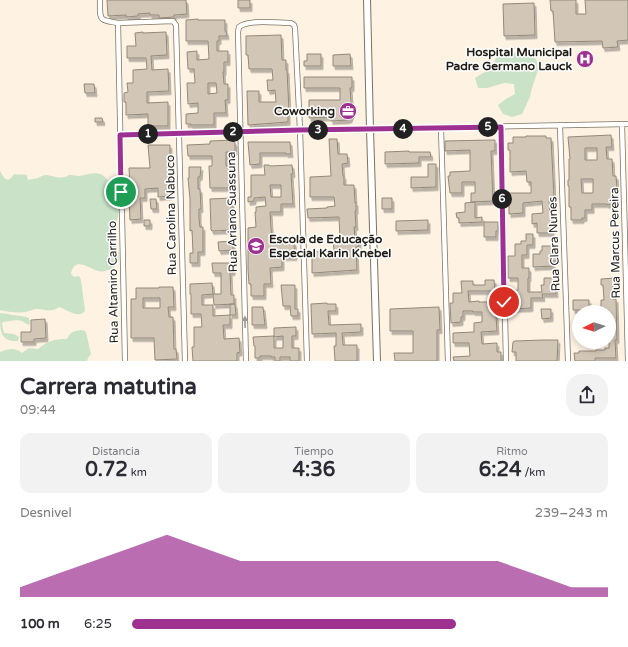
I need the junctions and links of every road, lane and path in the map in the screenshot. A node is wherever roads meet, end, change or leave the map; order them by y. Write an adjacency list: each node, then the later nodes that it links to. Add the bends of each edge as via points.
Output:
1 (100, 0): 3 (street, via 102,19)
2 (367, 0): 9 (main road)
3 (118, 24): 12 (street, Rua Carolina Nabuco, via 175,22); 13 (street, Rua Altamiro Carrilho)
4 (622, 124): 5 (street); 6 (street); 14 (street, Rua Marcus Pereira)
5 (628, 124)
6 (560, 126): 7 (street); 22 (street, Rua Clara Nunes)
7 (501, 127): 8 (street); 21 (street)
8 (441, 128): 9 (street); 20 (street)
9 (370, 129): 10 (street); 19 (main road)
10 (300, 130): 11 (street); 11 (street, Rua Ariano Suassuna, via 294,25 250,22 242,24 238,32); 18 (street)
11 (240, 132): 12 (street); 17 (street, Rua Ariano Suassuna, one-way to 11)
12 (179, 134): 13 (street); 16 (street, Rua Carolina Nabuco)
13 (120, 135): 15 (street, Rua Altamiro Carrilho)
14 (628, 360)
15 (125, 361)
16 (185, 361)
17 (246, 361)
18 (306, 361)
19 (377, 361)
20 (448, 361)
21 (506, 361)
22 (568, 361)

